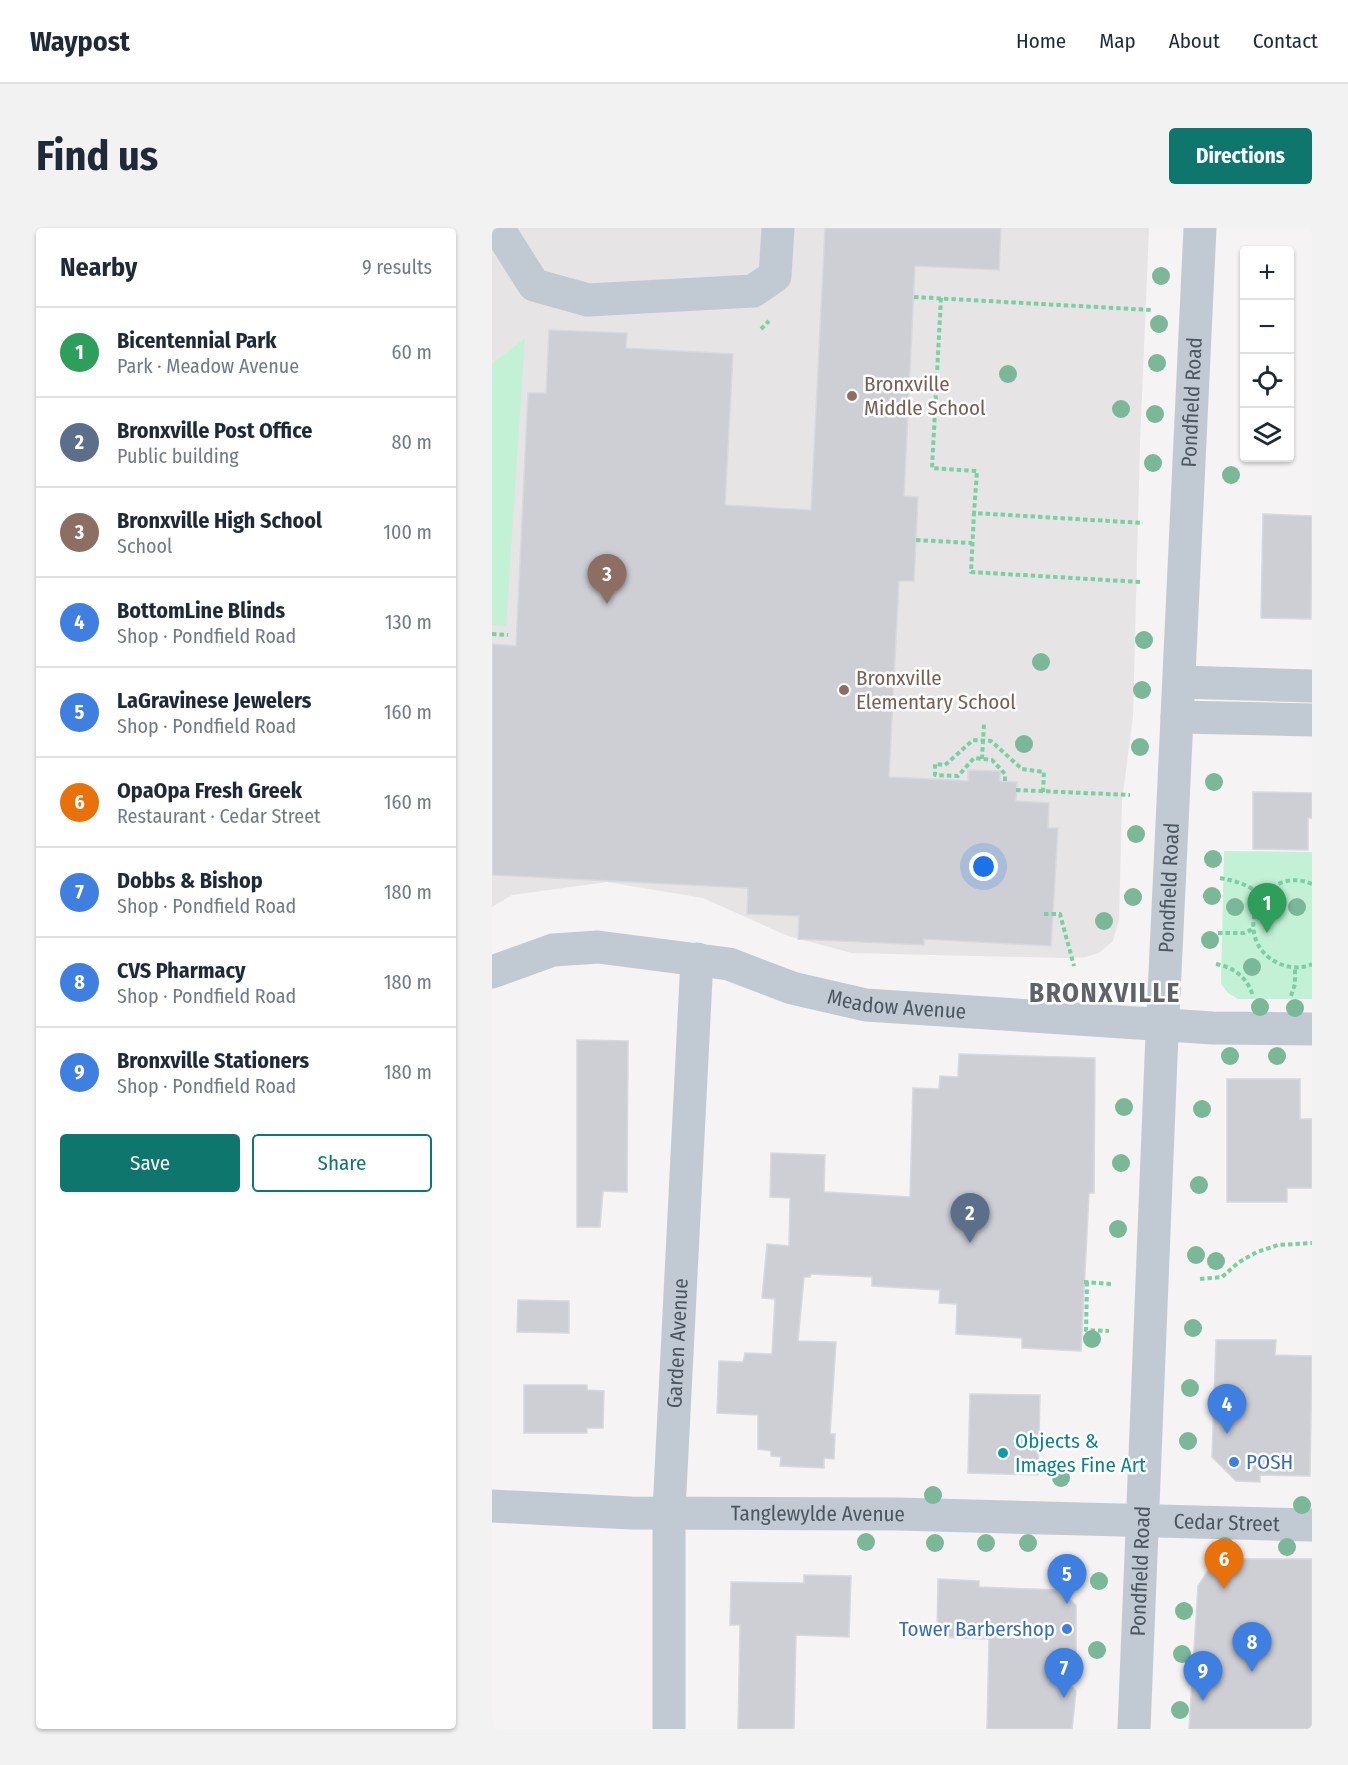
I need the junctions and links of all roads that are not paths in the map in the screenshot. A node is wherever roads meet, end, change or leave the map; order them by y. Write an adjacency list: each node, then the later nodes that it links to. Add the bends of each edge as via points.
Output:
1 (498, 228): 2 (street, via 534,285 588,300 753,291 775,276)
2 (778, 228)
3 (1200, 228): 4 (street, Pondfield Road)
4 (1179, 682): 5 (street); 6 (street, Pondfield Road)
5 (1312, 687)
6 (1177, 717): 7 (street); 10 (street, Pondfield Road)
7 (1312, 720)
8 (697, 959): 9 (street, Meadow Avenue, via 598,946 576,947 539,954); 10 (street, Meadow Avenue, via 729,964 792,988 866,1005); 13 (street, Garden Avenue)
9 (492, 972)
10 (1163, 1024): 11 (street, Meadow Avenue); 14 (street, Pondfield Road)
11 (1312, 1029)
12 (492, 1506): 13 (street, Tanglewylde Avenue, via 631,1513)
13 (669, 1511): 14 (street, Tanglewylde Avenue); 16 (street, Garden Avenue)
14 (1142, 1521): 15 (street, Cedar Street); 17 (street, Pondfield Road)
15 (1312, 1525)
16 (669, 1729)
17 (1134, 1729)

